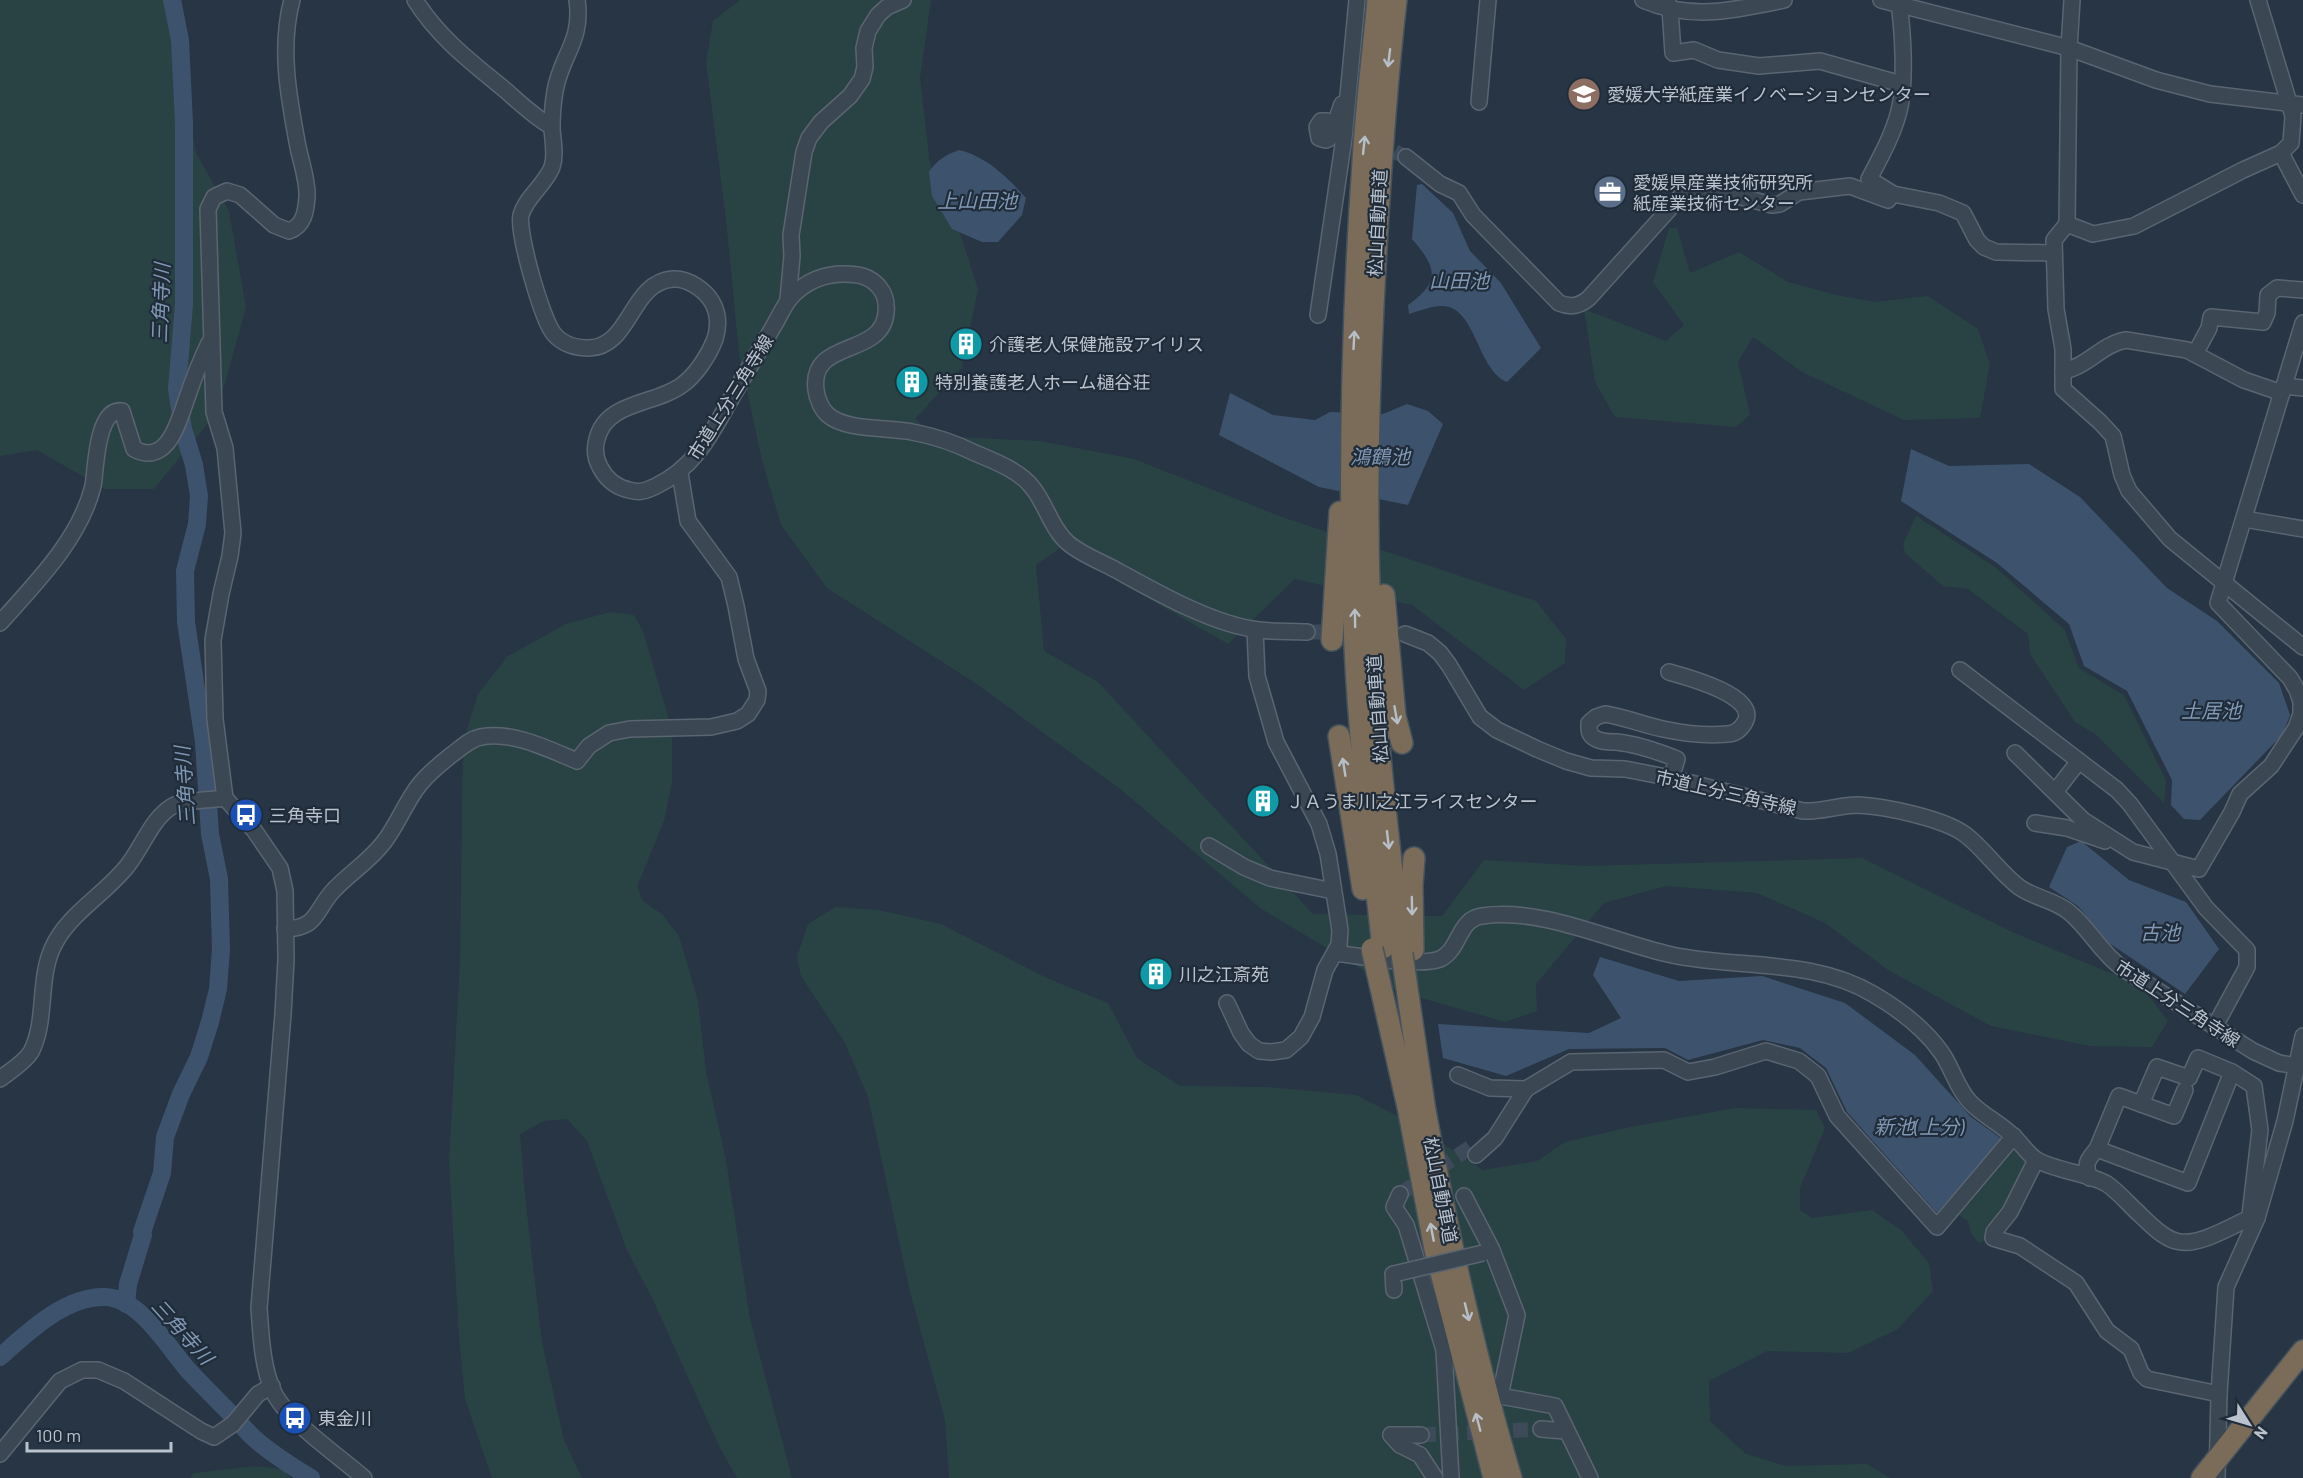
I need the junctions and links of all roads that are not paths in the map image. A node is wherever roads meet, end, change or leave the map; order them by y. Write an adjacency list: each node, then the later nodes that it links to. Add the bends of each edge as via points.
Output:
1 (292, 0): 32 (street, via 287,70 307,194 304,217 289,231 274,225 240,195 226,191 214,197 208,209)
2 (415, 0): 21 (street, via 447,42)
3 (577, 0): 21 (street, 市道上分三角寺線, via 577,29 555,88)
4 (903, 0): 29 (street, via 878,15 868,31 862,79 809,138 791,235)
5 (1357, 0): 16 (street)
6 (1378, 0): 37 (highway, 松山自動車道, one-way to 6, via 1363,160)
7 (1396, 0): 37 (highway, 松山自動車道, one-way to 37)
8 (1488, 0): 18 (street)
9 (1643, 0): 14 (street)
10 (1784, 0): 14 (street, via 1721,13)
11 (2072, 0): 15 (street)
12 (2258, 0): 19 (street)
13 (1888, 1): 15 (street); 17 (street, via 1903,33)
14 (1668, 4): 17 (street, via 1673,53 1694,50 1718,60 1759,66 1820,62)
15 (2069, 48): 19 (street, via 2156,80 2210,94); 26 (street)
16 (1350, 82): 20 (street, via 1330,138 1321,140 1319,122); 30 (street)
17 (1901, 84): 24 (street, via 1900,110 1869,179)
18 (1479, 102)
19 (2297, 105): 22 (street, via 2291,143)
20 (1327, 121)
21 (552, 127): 38 (street, 市道上分三角寺線, via 551,168 526,204 520,224 541,307 555,335 570,345 601,346 619,332 644,294 672,279 693,284 715,308 718,331 689,379 670,392 618,412 603,425 596,442 597,462 602,471 609,480 629,490 643,492)
22 (2281, 153): 25 (street); 26 (street, via 2134,225 2092,234)
23 (1406, 157): 24 (street, via 1459,194 1473,214 1559,303 1567,306 1582,304 1589,298 1681,196 1730,194 1772,206 1799,192 1850,186 1888,200)
24 (1893, 194): 27 (street, via 1939,203 1963,213 1977,240 1995,252)
25 (2303, 195)
26 (2067, 224): 27 (street, via 2054,240)
27 (2054, 253): 34 (street)
28 (2303, 290): 33 (street, via 2277,288 2268,295 2264,322 2211,317)
29 (788, 299): 38 (street, 市道上分三角寺線, via 704,444); 44 (street, 市道上分三角寺線, via 817,278 846,274 870,279 885,298 886,315 880,331 865,342 832,355 816,375 817,398 828,415 840,422 909,431 947,441 1019,474 1032,485 1055,528 1069,543 1211,618)
30 (1318, 315)
31 (2303, 323): 36 (street)
32 (212, 337): 43 (street, via 180,422 172,438 155,453 143,454 134,449 122,411 113,413 105,423 84,512 38,580); 57 (street, via 214,412 227,457 233,533 213,640 215,719)
33 (2195, 354): 34 (street, via 2126,340 2074,369); 36 (street, via 2244,380)
34 (2063, 371): 42 (street, via 2063,389 2113,436 2129,491 2170,539)
35 (2303, 388): 36 (street)
36 (2283, 389): 40 (street)
37 (1360, 398): 39 (highway); 39 (highway)
38 (680, 472): 66 (street, via 688,522 729,577 746,659 758,691 748,714 711,727 609,733 577,760 534,743 501,736 468,742 420,784 386,840 332,892 311,922 301,928)
39 (1359, 507): 47 (highway); 52 (highway, one-way to 52); 67 (highway, 松山自動車道, via 1356,660 1367,798)
40 (2244, 519): 41 (street); 42 (street)
41 (2303, 529)
42 (2224, 583): 48 (street); 63 (street, via 2218,603 2290,678 2301,702 2301,714 2271,766 2240,794)
43 (0, 623)
44 (1255, 630): 45 (street, 市道上分三角寺線); 64 (street, via 1257,676 1276,742 1319,824)
45 (1306, 632)
46 (1405, 634): 55 (street, 市道上分三角寺線, via 1428,643 1440,653 1480,717 1497,730 1591,768 1625,769)
47 (1332, 640)
48 (2303, 647)
49 (1960, 670): 54 (street)
50 (1669, 672): 55 (street, via 1738,699 1747,708 1747,719 1741,729 1729,735 1664,729 1605,714 1589,723 1589,732 1601,741 1627,743 1677,759)
51 (1339, 736): 67 (highway, one-way to 51)
52 (1402, 743)
53 (2015, 753): 56 (street)
54 (2079, 761): 56 (street); 62 (street, via 2130,804)
55 (1671, 778): 70 (street, 市道上分三角寺線, via 1803,811 1856,805 1881,807 1958,829 2021,888 2066,909 2108,958)
56 (2055, 792): 60 (street, via 2083,820)
57 (225, 798): 66 (street, via 254,830 280,868 285,891); 75 (street, via 174,805 159,816 127,867 57,937 30,1053)
58 (2035, 823): 60 (street, via 2067,828)
59 (1209, 846): 64 (street, via 1270,878)
60 (2133, 852): 62 (street)
61 (1414, 858): 67 (highway, one-way to 67, via 1412,885)
62 (2171, 862): 63 (street); 65 (street)
63 (2199, 869): 65 (street)
64 (1333, 891): 68 (street, via 1340,930)
65 (2206, 908): 70 (street, via 2247,950 2248,959)
66 (285, 929): 91 (street, via 283,1014 260,1308 262,1348)
67 (1393, 951): 79 (highway, bridge); 79 (highway)
68 (1335, 954): 69 (street, via 1325,970 1312,1017 1301,1036 1286,1050 1259,1051 1249,1044); 80 (street, via 1424,962 1442,958 1466,923 1479,916 1502,915 1534,917 1677,956 1823,973 1872,993 1899,1011 1941,1051 1968,1101)
69 (1227, 1003)
70 (2215, 1026): 72 (street, 市道上分三角寺線, via 2253,1051)
71 (2303, 1036): 72 (street)
72 (2299, 1066): 87 (street)
73 (2232, 1072): 78 (street, via 2198,1058 2189,1078 2157,1067); 81 (street, via 2188,1183); 87 (street, via 2254,1086 2260,1130)
74 (1458, 1075): 76 (street, via 1490,1088)
75 (0, 1079)
76 (1526, 1089): 80 (street, via 1571,1062 1664,1060 1688,1072 1766,1051 1798,1061 1818,1076 1837,1116 1937,1227); 82 (street, via 1495,1138)
77 (2186, 1097): 78 (street, via 2174,1116)
78 (2141, 1104): 81 (street, via 2119,1096)
79 (1422, 1109): 101 (highway, 松山自動車道, one-way to 79, via 1435,1249); 102 (highway, 松山自動車道, one-way to 102, via 1491,1409)
80 (2014, 1136): 83 (street)
81 (2097, 1149): 84 (street, via 2087,1160)
82 (1475, 1150)
83 (2036, 1160): 84 (street); 92 (street, via 1993,1238 2020,1246 2076,1283 2107,1331 2132,1349 2147,1379)
84 (2090, 1178): 87 (street, via 2106,1184 2175,1241 2188,1243 2206,1238)
85 (1400, 1194): 100 (street, via 1394,1208 1406,1225 1444,1350)
86 (1464, 1196): 88 (street)
87 (2254, 1218): 92 (street, via 2226,1287)
88 (1487, 1252): 89 (street, bridge, via 1393,1274); 94 (street, via 1517,1315 1500,1396 1555,1406)
89 (1394, 1290)
90 (2303, 1351): 97 (highway)
91 (272, 1386): 96 (street, via 258,1394 233,1424 214,1437 124,1381 98,1370 82,1370 60,1381); 98 (street, via 288,1412)
92 (2219, 1394): 97 (street)
93 (1541, 1429): 94 (street)
94 (1565, 1431): 103 (street)
95 (1421, 1435): 99 (street, via 1391,1435 1400,1445 1420,1455)
96 (0, 1454)
97 (2217, 1469): 104 (highway)
98 (364, 1478)
99 (1435, 1478)
100 (1451, 1478)
101 (1494, 1478)
102 (1511, 1478)
103 (1590, 1478)
104 (2202, 1478)

